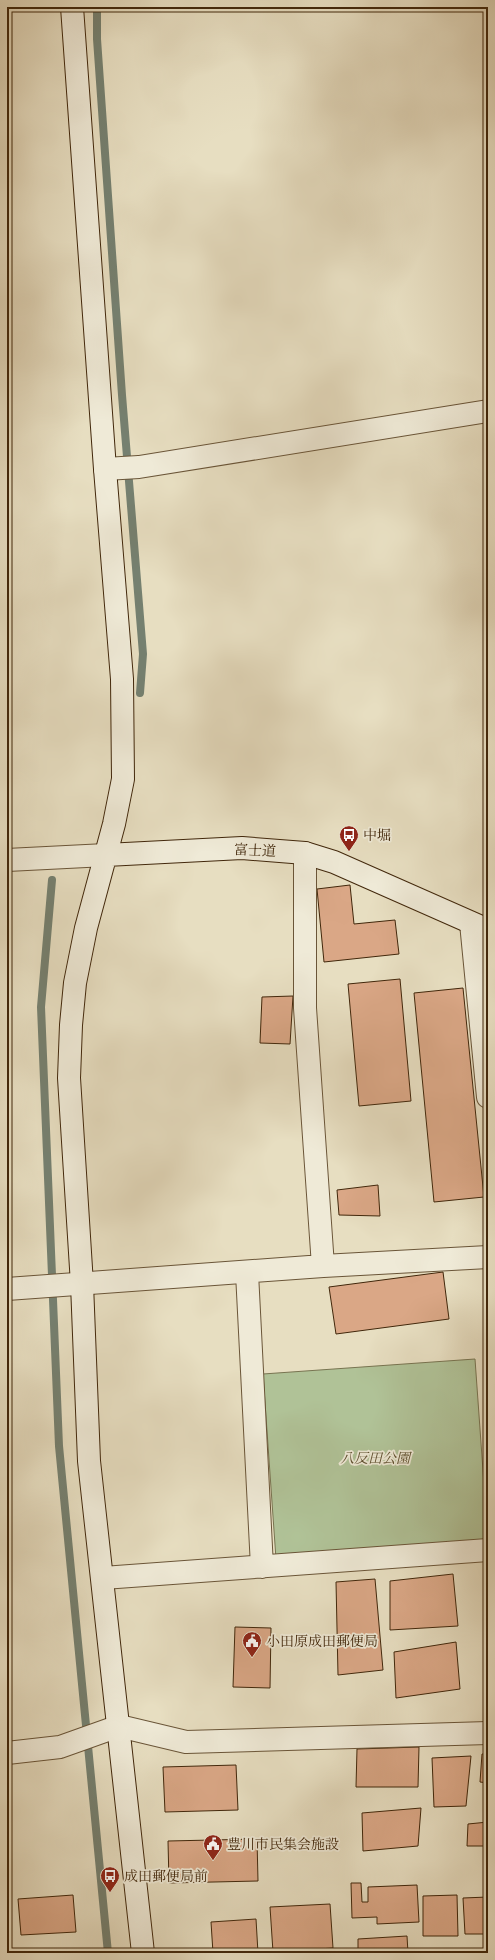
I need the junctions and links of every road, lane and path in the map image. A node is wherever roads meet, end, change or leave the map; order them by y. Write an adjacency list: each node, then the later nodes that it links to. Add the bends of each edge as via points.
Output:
1 (72, 7): 3 (street)
2 (488, 411): 3 (street)
3 (121, 468): 5 (street, via 123,779)
4 (305, 853): 5 (street, 富士道, via 242,848); 7 (street, 富士道, via 334,862); 10 (street, via 305,1008)
5 (106, 855): 6 (street, 富士道); 12 (street, via 86,928 75,983 71,1025 69,1078)
6 (7, 860)
7 (479, 927): 8 (street)
8 (488, 1096)
9 (488, 1257): 10 (street)
10 (323, 1266): 11 (street)
11 (246, 1273): 12 (street); 15 (street)
12 (82, 1284): 13 (street); 16 (street, via 89,1461)
13 (7, 1289)
14 (488, 1550): 15 (street)
15 (262, 1566): 16 (street)
16 (103, 1578): 17 (street)
17 (119, 1726): 18 (street, via 186,1742); 19 (street, via 60,1747); 20 (street)
18 (488, 1733)
19 (7, 1753)
20 (143, 1953)

